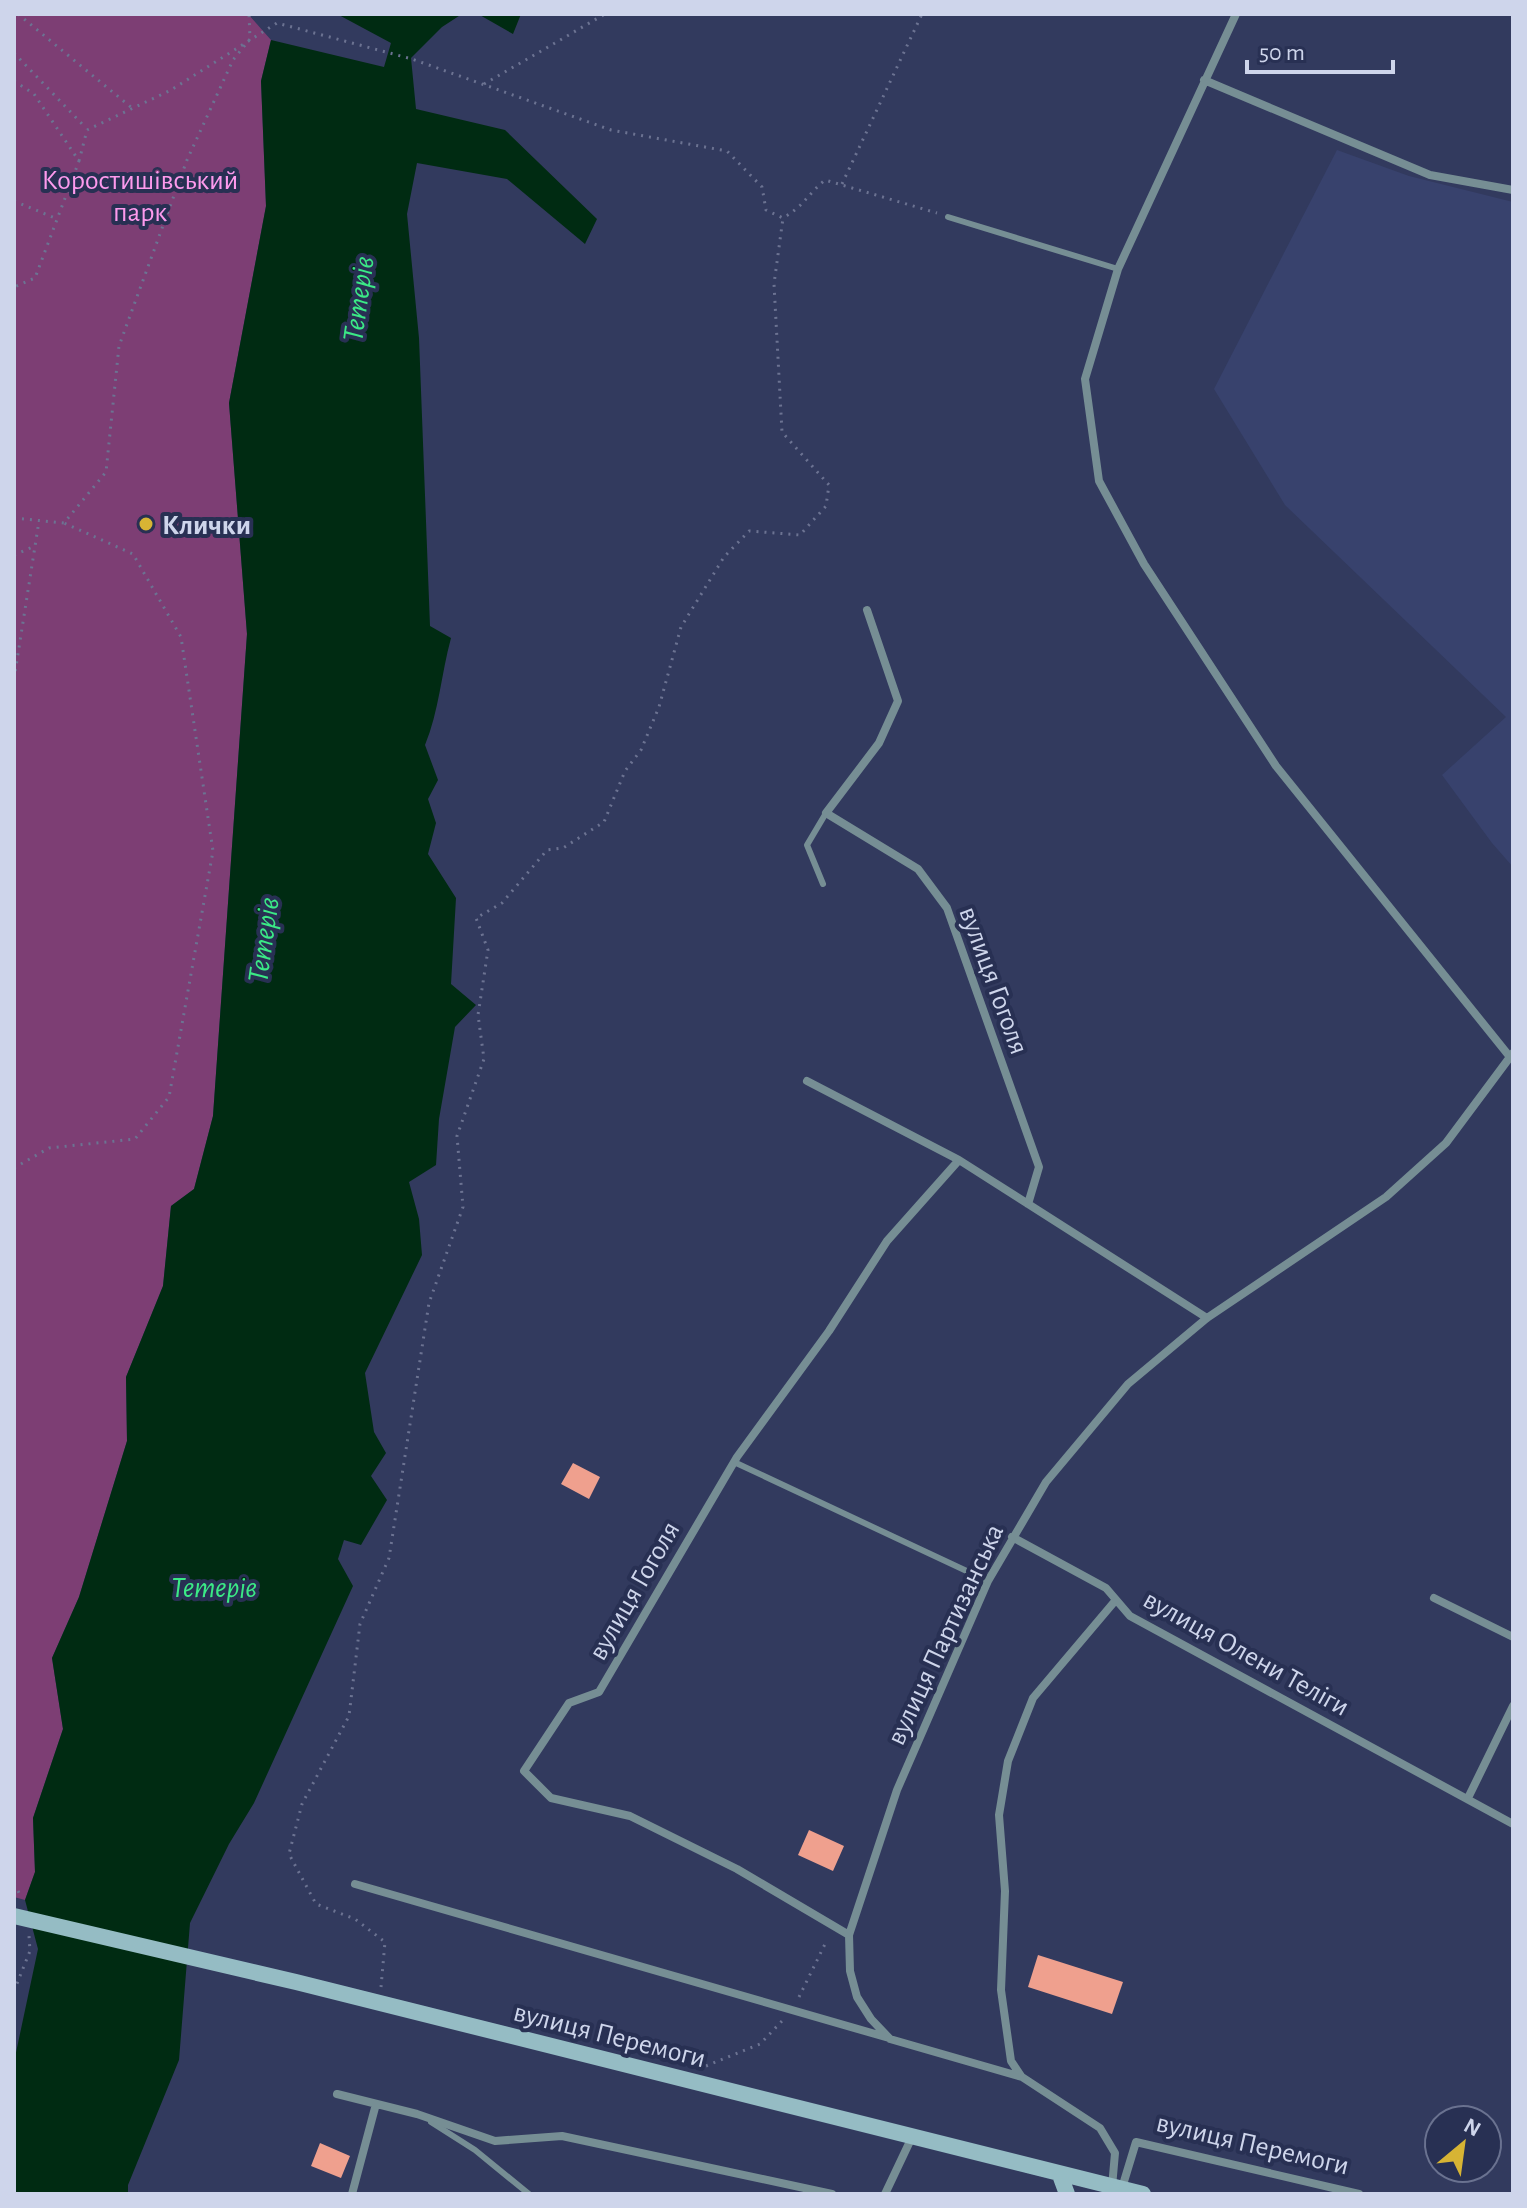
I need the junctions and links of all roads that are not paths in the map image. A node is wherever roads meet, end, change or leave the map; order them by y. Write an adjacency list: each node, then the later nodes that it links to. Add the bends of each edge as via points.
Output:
1 (1236, 14): 2 (street)
2 (1204, 80): 3 (street, via 1430,175); 5 (street)
3 (1513, 190)
4 (948, 217): 5 (lane)
5 (1118, 269): 9 (street, via 1085,379 1099,481 1144,564 1276,766)
6 (867, 610): 7 (street, via 898,701 879,743)
7 (826, 813): 8 (lane, via 807,845); 12 (street, вулиця Гоголя, via 918,869 947,908 1039,1167)
8 (823, 884)
9 (1512, 1055): 13 (street, вулиця Партизанська, via 1446,1143 1386,1197)
10 (807, 1081): 11 (street)
11 (959, 1160): 12 (street); 14 (street, вулиця Гоголя, via 887,1241)
12 (1028, 1204): 13 (street)
13 (1207, 1318): 15 (street, вулиця Партизанська, via 1128,1384 1046,1482)
14 (734, 1462): 16 (lane); 25 (street, вулиця Гоголя, via 599,1692 569,1703 524,1771 551,1798 630,1816 737,1869)
15 (1012, 1537): 16 (street, вулиця Партизанська); 18 (street, вулиця Олени Теліги, via 1106,1588)
16 (988, 1581): 25 (street, вулиця Партизанська, via 897,1790)
17 (1434, 1598): 19 (street)
18 (1115, 1601): 21 (street, вулиця Олени Теліги, via 1130,1616); 27 (street, via 1033,1698 1008,1761 999,1815 1005,1891 1001,1990 1011,2061)
19 (1513, 1637)
20 (1513, 1706): 21 (street)
21 (1468, 1798): 22 (street, вулиця Олени Теліги)
22 (1513, 1824)
23 (355, 1884): 26 (street)
24 (14, 1916): 31 (main road, вулиця Перемоги)
25 (849, 1935): 26 (street, вулиця Партизанська, via 857,1997)
26 (890, 2039): 27 (street)
27 (1022, 2077): 33 (street, via 1100,2128 1115,2153)
28 (337, 2094): 29 (street)
29 (376, 2104): 30 (street); 34 (street)
30 (417, 2114): 35 (lane, via 475,2150); 36 (street, via 495,2141 562,2136)
31 (912, 2137): 32 (main road, вулиця Перемоги); 37 (street)
32 (1060, 2175): 33 (main road, вулиця Перемоги); 38 (main road)
33 (1117, 2188): 39 (main road, вулиця Перемоги); 40 (street, вулиця Перемоги, via 1136,2142)
34 (352, 2194)
35 (529, 2194)
36 (832, 2194)
37 (885, 2194)
38 (1067, 2194)
39 (1143, 2194)
40 (1359, 2194)

